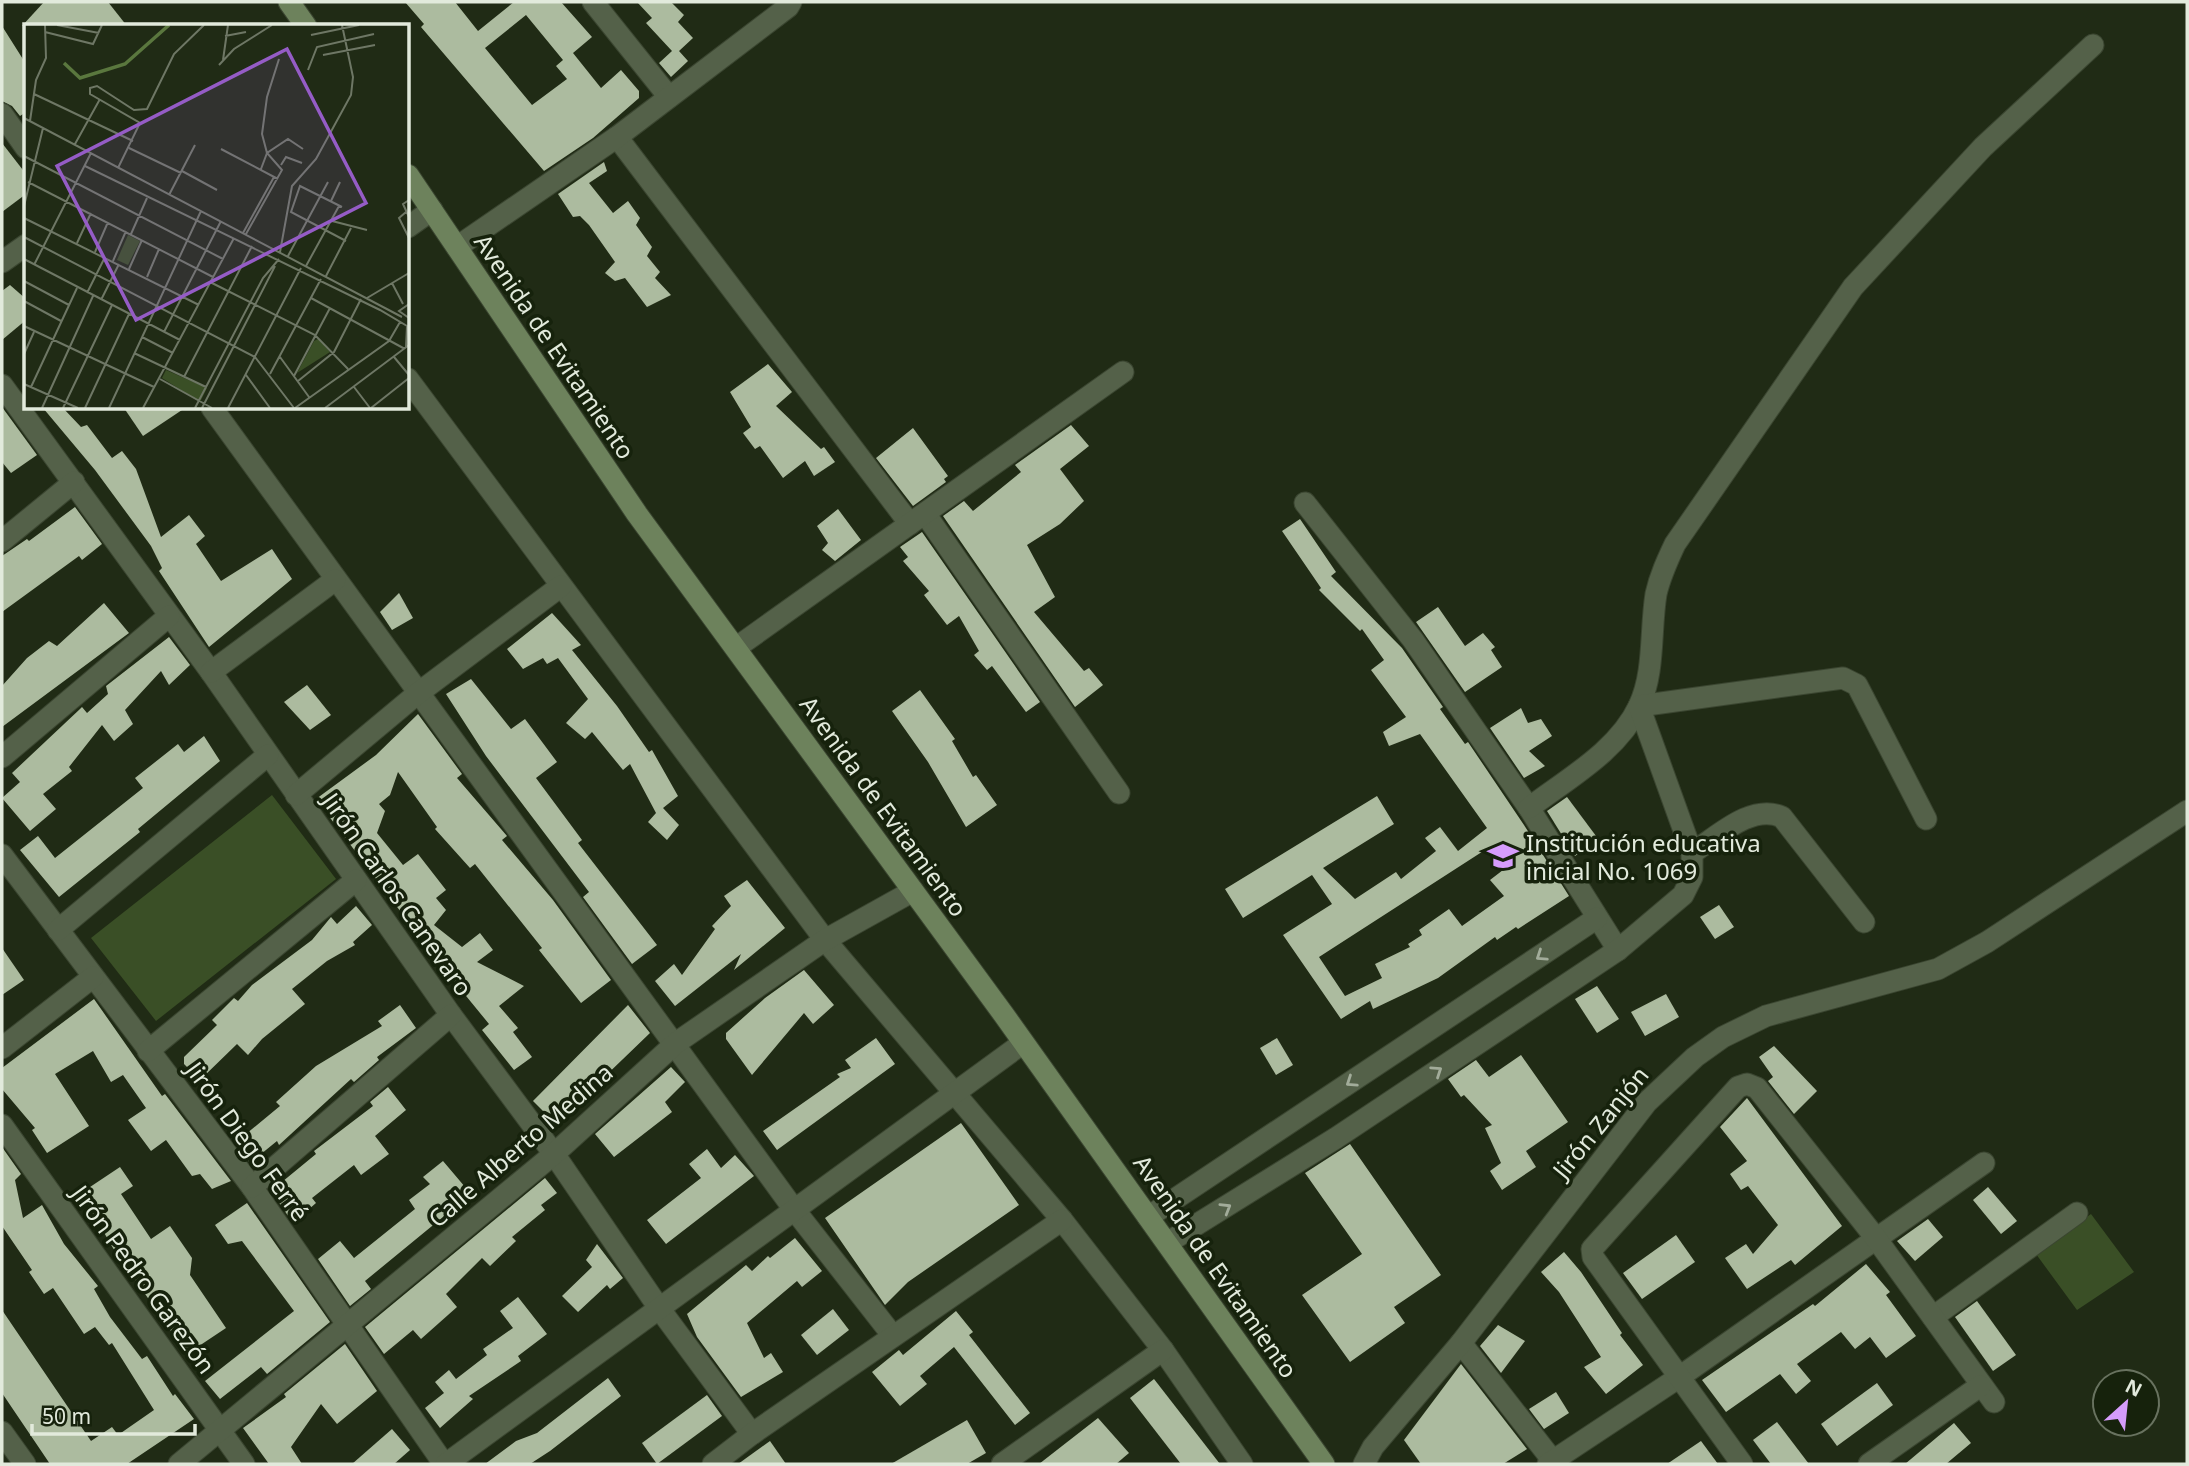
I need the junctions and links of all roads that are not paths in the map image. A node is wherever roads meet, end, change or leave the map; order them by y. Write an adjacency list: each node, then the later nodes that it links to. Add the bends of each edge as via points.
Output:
1 (289, 2): 4 (street)
2 (593, 2): 6 (street)
3 (791, 2): 6 (street)
4 (305, 24)
5 (2093, 45): 30 (street, via 1983,147 1853,288 1675,544 1656,595 1647,679)
6 (669, 97): 8 (street)
7 (2, 114): 9 (street)
8 (617, 137): 14 (street); 22 (street)
9 (24, 145)
10 (410, 178): 11 (street, Avenida de Evitamiento)
11 (432, 210): 12 (street); 14 (street, Avenida de Evitamiento)
12 (410, 226)
13 (24, 246): 15 (street)
14 (457, 247): 27 (street, Avenida de Evitamiento, via 637,514)
15 (2, 262)
16 (1123, 372): 22 (street)
17 (410, 382): 25 (street)
18 (2, 385): 20 (street, Jirón Carlos Canevaro)
19 (213, 410): 24 (street)
20 (74, 482): 23 (street); 26 (street, Jirón Carlos Canevaro)
21 (1305, 503): 35 (street, via 1413,640)
22 (918, 519): 27 (street); 33 (street)
23 (2, 541)
24 (335, 580): 28 (street); 29 (street)
25 (561, 586): 29 (street); 45 (street)
26 (169, 616): 28 (street, Jirón Carlos Canevaro); 32 (street)
27 (737, 647): 41 (street, Avenida de Evitamiento)
28 (211, 672): 31 (street, Jirón Carlos Canevaro)
29 (417, 694): 34 (street); 49 (street)
30 (1639, 706): 35 (street, via 1609,747); 37 (street, via 1850,680 1857,685); 38 (street)
31 (268, 755): 34 (street, Jirón Carlos Canevaro); 44 (street)
32 (2, 757)
33 (1119, 793)
34 (296, 795): 40 (street, Jirón Carlos Canevaro)
35 (1529, 808): 42 (street)
36 (2187, 811): 68 (street, Jirón Zanjón, via 1938,969 1766,1016 1695,1057 1647,1102)
37 (1926, 819)
38 (1692, 853): 43 (street, via 1755,813 1769,811 1782,817); 46 (street, via 1692,877 1683,895)
39 (6, 868): 44 (street, Jirón Diego Ferré)
40 (356, 880): 48 (street, Jirón Carlos Canevaro); 52 (street)
41 (913, 891): 45 (street, Calle Alberto Medina); 50 (street, Avenida de Evitamiento)
42 (1597, 918): 46 (street); 60 (street, one-way to 60)
43 (1864, 922)
44 (58, 930): 47 (street, Jirón Diego Ferré)
45 (825, 940): 49 (street, Calle Alberto Medina); 53 (street)
46 (1618, 950): 63 (street, one-way to 46, via 1336,1138)
47 (93, 977): 51 (street); 52 (street, Jirón Diego Ferré)
48 (451, 1015): 55 (street, Jirón Carlos Canevaro); 57 (street)
49 (676, 1043): 55 (street, Calle Alberto Medina); 58 (street)
50 (1023, 1043): 53 (street); 60 (street, Avenida de Evitamiento)
51 (2, 1048)
52 (148, 1051): 57 (street, Jirón Diego Ferré)
53 (955, 1093): 58 (street); 61 (street)
54 (2, 1125): 71 (street, Jirón Pedro Garezón)
55 (554, 1154): 64 (street, Jirón Carlos Canevaro); 66 (street, Calle Alberto Medina)
56 (1984, 1163): 62 (street)
57 (251, 1187): 66 (street, Jirón Diego Ferré)
58 (793, 1209): 64 (street); 67 (street)
59 (2077, 1213): 65 (street)
60 (1148, 1217): 63 (street, Avenida de Evitamiento)
61 (1062, 1220): 67 (street); 69 (street)
62 (1875, 1237): 65 (street); 70 (street); 70 (street, via 1757,1088 1738,1087 1592,1248 1593,1257)
63 (1167, 1243): 82 (street, Avenida de Evitamiento)
64 (659, 1308): 73 (street, Jirón Carlos Canevaro); 78 (street)
65 (1933, 1317): 85 (street, via 1987,1394)
66 (347, 1325): 71 (street, Calle Alberto Medina); 78 (street, Jirón Diego Ferré)
67 (893, 1336): 73 (street)
68 (1461, 1343): 74 (street); 83 (street, Jirón Zanjón, via 1373,1447)
69 (1163, 1350): 80 (street); 81 (street)
70 (1678, 1378): 74 (street); 84 (street)
71 (221, 1431): 76 (street, Calle Alberto Medina); 77 (street, Jirón Pedro Garezón)
72 (2, 1432): 75 (street)
73 (752, 1434): 79 (street)
74 (1550, 1463)
75 (25, 1464)
76 (179, 1464)
77 (244, 1464)
78 (445, 1464)
79 (713, 1464)
80 (1002, 1464)
81 (1242, 1464)
82 (1324, 1464)
83 (1364, 1464)
84 (1742, 1464)
85 (1869, 1464)

